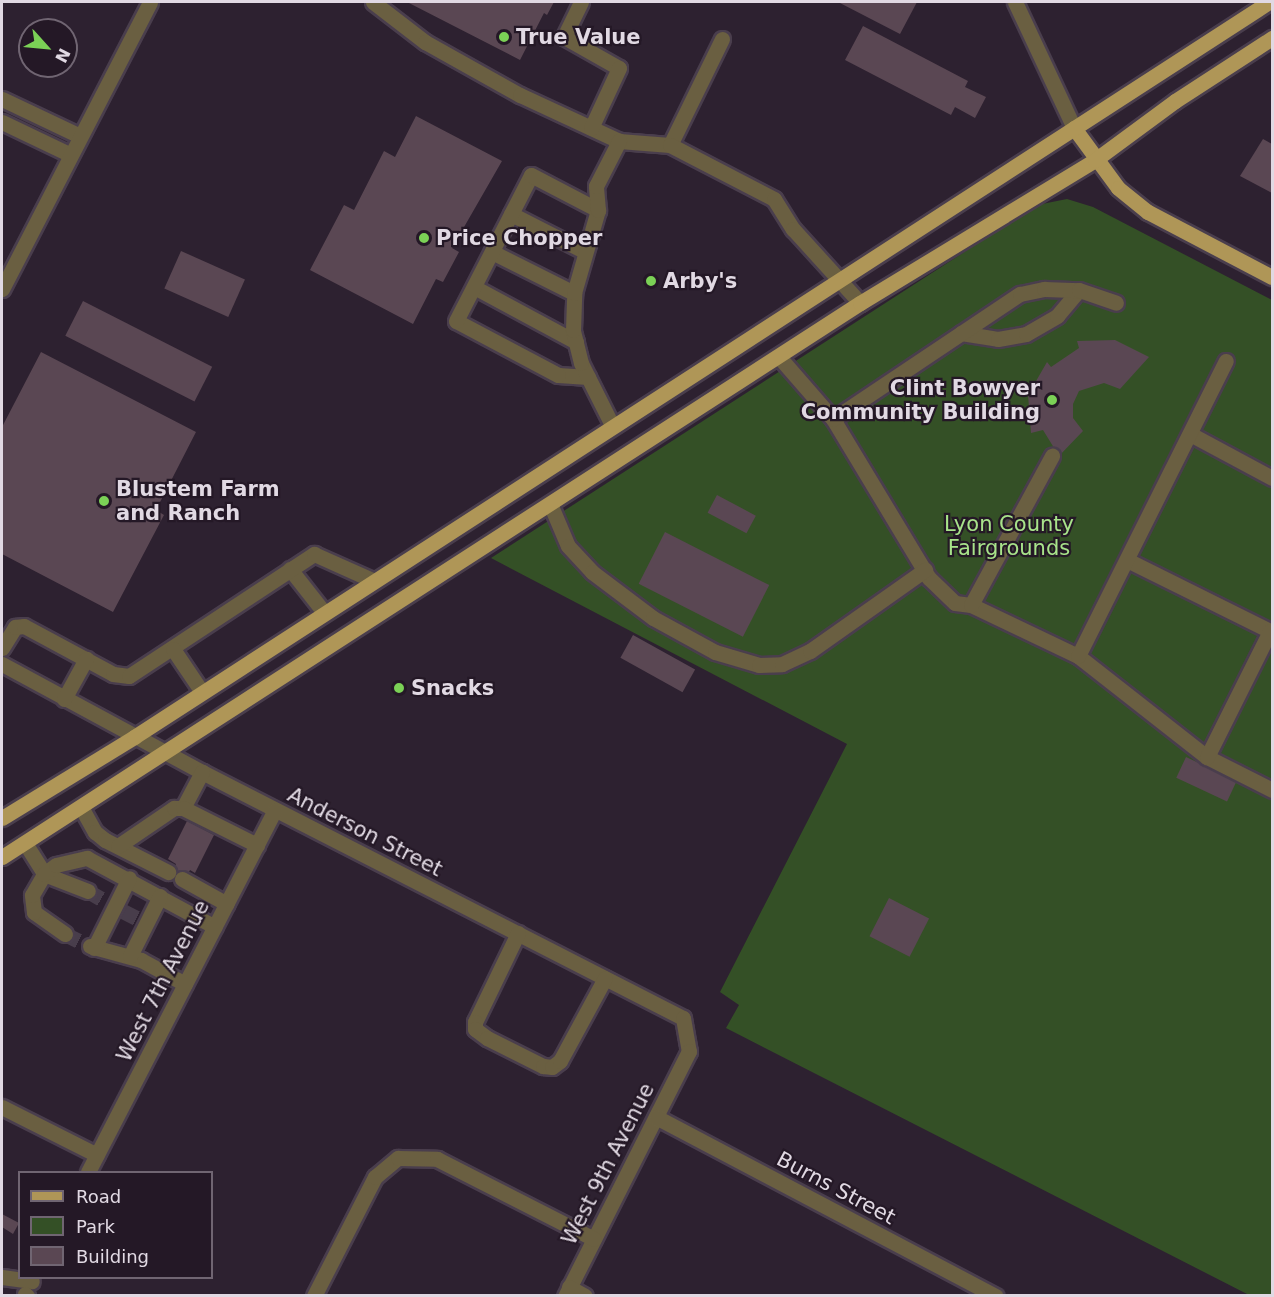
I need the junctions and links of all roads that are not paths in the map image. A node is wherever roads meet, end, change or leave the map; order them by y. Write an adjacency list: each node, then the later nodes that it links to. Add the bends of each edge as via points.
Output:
1 (150, 2): 12 (street)
2 (581, 2): 10 (street, via 564,37 619,68)
3 (1015, 2): 11 (street)
4 (1269, 2): 11 (main road)
5 (378, 3): 10 (street, via 425,42 520,95)
6 (1272, 38): 16 (main road, via 1175,101)
7 (722, 39): 14 (street)
8 (2, 99): 12 (street)
9 (2, 122): 15 (street)
10 (591, 128): 13 (street)
11 (1074, 128): 16 (main road); 22 (main road)
12 (80, 136): 15 (street)
13 (619, 141): 14 (street); 17 (street, via 596,186)
14 (670, 145): 22 (street, via 774,199 793,230)
15 (71, 155): 24 (street)
16 (1095, 160): 21 (main road, via 1118,188 1148,212); 27 (main road)
17 (598, 210): 18 (street, via 531,176); 19 (street)
18 (511, 214): 19 (street); 20 (street)
19 (584, 251): 26 (street)
20 (492, 252): 23 (street); 26 (street)
21 (1272, 277)
22 (837, 280): 27 (street); 35 (main road)
23 (474, 287): 30 (street); 33 (street, via 456,321 558,375)
24 (2, 289)
25 (1079, 290): 28 (street); 29 (street, via 1044,289 1020,294); 29 (street, via 1058,316 1026,334 998,339)
26 (574, 293): 30 (street)
27 (860, 303): 31 (main road)
28 (1116, 303)
29 (961, 333): 34 (street)
30 (576, 342): 33 (street)
31 (780, 358): 34 (street); 39 (main road)
32 (1226, 361): 36 (street)
33 (588, 377): 35 (street)
34 (833, 419): 42 (street)
35 (612, 425): 43 (main road)
36 (1190, 434): 38 (street); 40 (street)
37 (1052, 456): 44 (street)
38 (1272, 478)
39 (550, 506): 42 (street, via 568,546 592,572 653,618 715,652 759,664 782,664 810,651); 54 (main road)
40 (1127, 560): 48 (street); 55 (street, via 1270,631)
41 (290, 569): 43 (street, via 314,554); 45 (street); 47 (street)
42 (925, 570): 44 (street, via 955,603)
43 (372, 580): 45 (main road)
44 (971, 605): 48 (street)
45 (323, 611): 51 (main road)
46 (2, 648): 49 (street, via 15,627 24,626)
47 (173, 649): 49 (street, via 129,676 112,674); 51 (street)
48 (1078, 656): 55 (street)
49 (86, 659): 52 (street)
50 (2, 664): 52 (street, Anderson Street)
51 (202, 692): 53 (main road)
52 (64, 699): 53 (street, Anderson Street)
53 (134, 737): 54 (street, Anderson Street); 61 (main road)
54 (167, 754): 56 (street, Anderson Street); 58 (main road)
55 (1207, 757): 57 (street)
56 (202, 772): 59 (street); 60 (street, Anderson Street)
57 (1272, 790)
58 (81, 807): 62 (main road); 64 (street, via 95,832)
59 (183, 808): 63 (street); 64 (street, via 174,808)
60 (275, 810): 63 (street, West 7th Avenue); 72 (street, Anderson Street)
61 (2, 818)
62 (25, 843): 65 (main road); 66 (street)
63 (257, 845): 70 (street, West 7th Avenue)
64 (118, 846): 70 (street)
65 (2, 857)
66 (44, 874): 67 (street, via 69,859 87,858); 68 (street); 73 (street, via 32,895 34,912)
67 (129, 878): 69 (street); 74 (street, via 92,947)
68 (88, 891)
69 (160, 896): 71 (street); 74 (street, via 142,921)
70 (227, 904): 71 (street, West 7th Avenue)
71 (215, 927): 76 (street, West 7th Avenue)
72 (518, 933): 75 (street, Anderson Street); 75 (street, via 476,1022 475,1029 487,1038 543,1066 552,1066 560,1061)
73 (65, 934)
74 (129, 956): 76 (street)
75 (605, 978): 77 (street, Anderson Street, via 683,1018)
76 (185, 984): 80 (street, West 7th Avenue)
77 (689, 1051): 79 (street, West 9th Avenue)
78 (2, 1107): 80 (street)
79 (656, 1117): 82 (street, West 9th Avenue); 88 (street, Burns Street)
80 (97, 1155): 81 (street, West 7th Avenue)
81 (89, 1171)
82 (594, 1239): 85 (street, West 9th Avenue); 86 (street, via 437,1159 407,1156 390,1162 375,1178)
83 (2, 1277): 84 (street)
84 (28, 1289)
85 (567, 1291): 87 (street)
86 (314, 1296)
87 (585, 1296)
88 (996, 1296)

